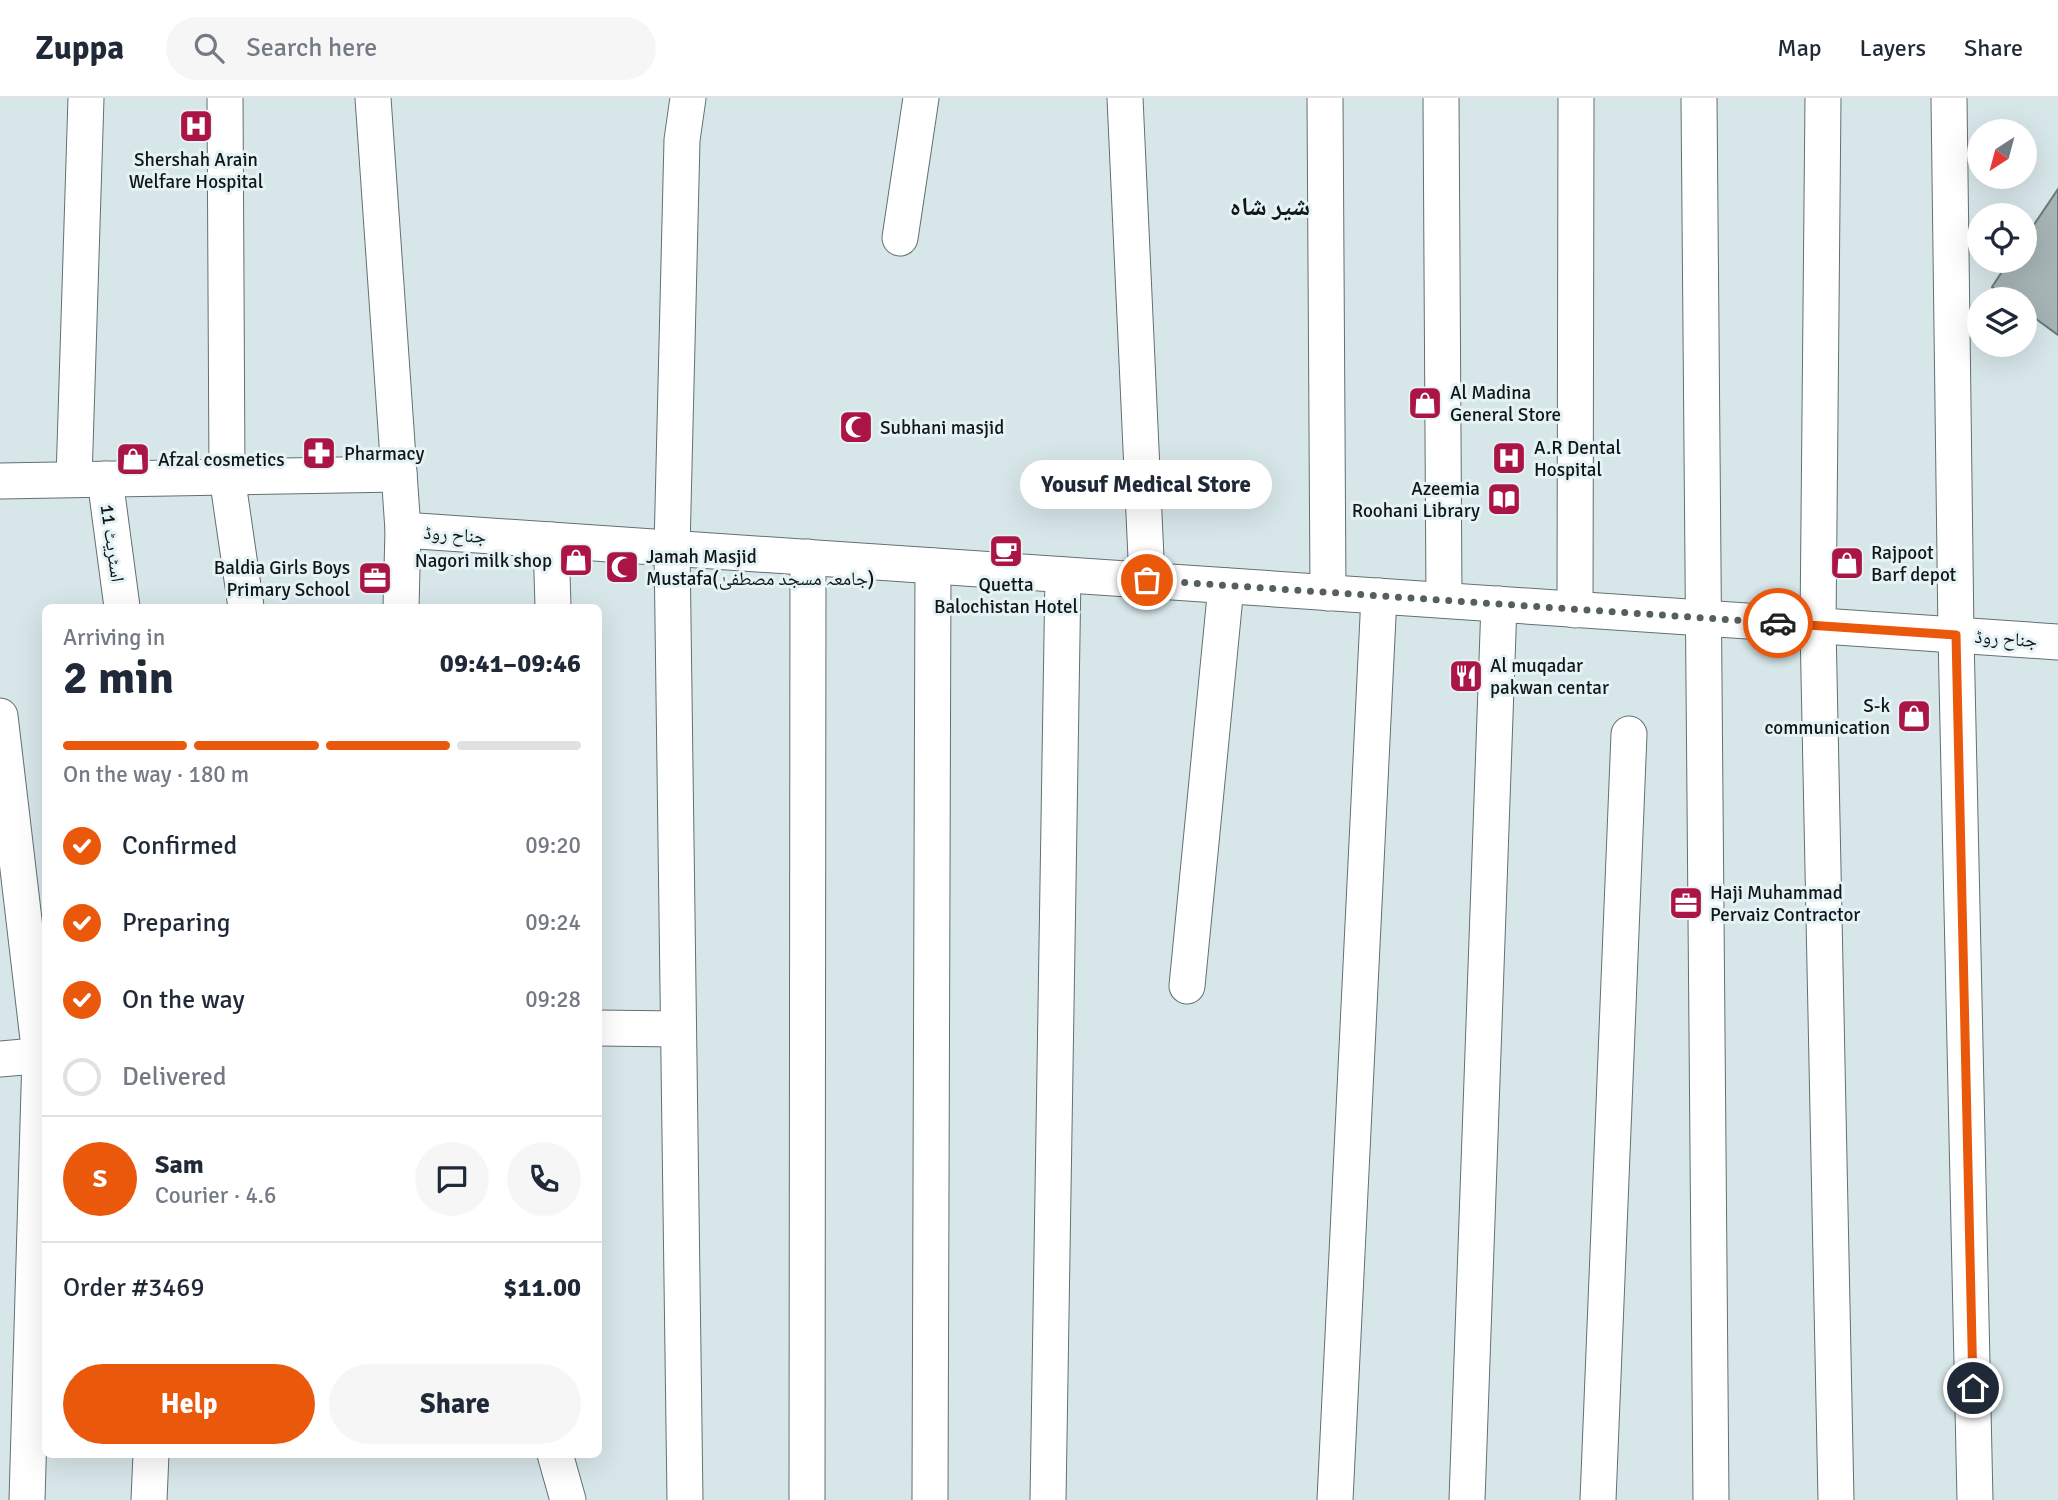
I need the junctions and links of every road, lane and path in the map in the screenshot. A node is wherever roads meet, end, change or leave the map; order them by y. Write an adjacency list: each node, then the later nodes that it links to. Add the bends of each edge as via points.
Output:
1 (86, 98): 16 (street, اسٹریٹ 11)
2 (225, 98): 15 (street)
3 (373, 98): 14 (street)
4 (688, 98): 20 (street, via 682,140)
5 (921, 98): 13 (street)
6 (1125, 98): 24 (street)
7 (1325, 98): 26 (street)
8 (1441, 98): 28 (street)
9 (1577, 98): 34 (street)
10 (1699, 98): 35 (street)
11 (1824, 98): 36 (street)
12 (1949, 98): 37 (street)
13 (901, 238)
14 (399, 474): 15 (street); 18 (street)
15 (227, 476): 16 (street); 30 (street)
16 (90, 479): 17 (street); 29 (street, اسٹریٹ 11)
17 (0, 481)
18 (403, 530): 19 (street, جناح روڈ); 31 (street)
19 (551, 540): 20 (street, جناح روڈ); 32 (street)
20 (673, 548): 21 (street, جناح روڈ); 43 (street)
21 (808, 557): 22 (street, جناح روڈ); 54 (street)
22 (933, 566): 23 (street, جناح روڈ); 55 (street)
23 (1063, 575): 24 (street, جناح روڈ); 56 (street)
24 (1147, 580): 25 (street, جناح روڈ)
25 (1226, 586): 26 (street, جناح روڈ); 41 (street)
26 (1328, 593): 27 (street, جناح روڈ)
27 (1379, 596): 28 (street, جناح روڈ); 57 (street)
28 (1444, 600): 33 (street, جناح روڈ)
29 (121, 604)
30 (246, 604)
31 (401, 604)
32 (553, 604)
33 (1499, 604): 34 (street, جناح روڈ); 58 (street)
34 (1575, 610): 35 (street, جناح روڈ)
35 (1703, 618): 36 (street, جناح روڈ); 60 (street)
36 (1818, 626): 37 (street, جناح روڈ); 61 (street)
37 (1956, 635): 38 (street, جناح روڈ); 62 (street)
38 (2058, 642)
39 (0, 716): 44 (street)
40 (1629, 734): 59 (street)
41 (1187, 986)
42 (602, 1028): 43 (street)
43 (678, 1029): 53 (street)
44 (42, 1047)
45 (42, 1055): 46 (street)
46 (0, 1059)
47 (42, 1083): 50 (street)
48 (151, 1458): 51 (street)
49 (556, 1458): 52 (street)
50 (27, 1500)
51 (149, 1500)
52 (568, 1500)
53 (685, 1500)
54 (807, 1500)
55 (930, 1500)
56 (1048, 1500)
57 (1335, 1500)
58 (1467, 1500)
59 (1598, 1500)
60 (1710, 1500)
61 (1836, 1500)
62 (1975, 1500)

